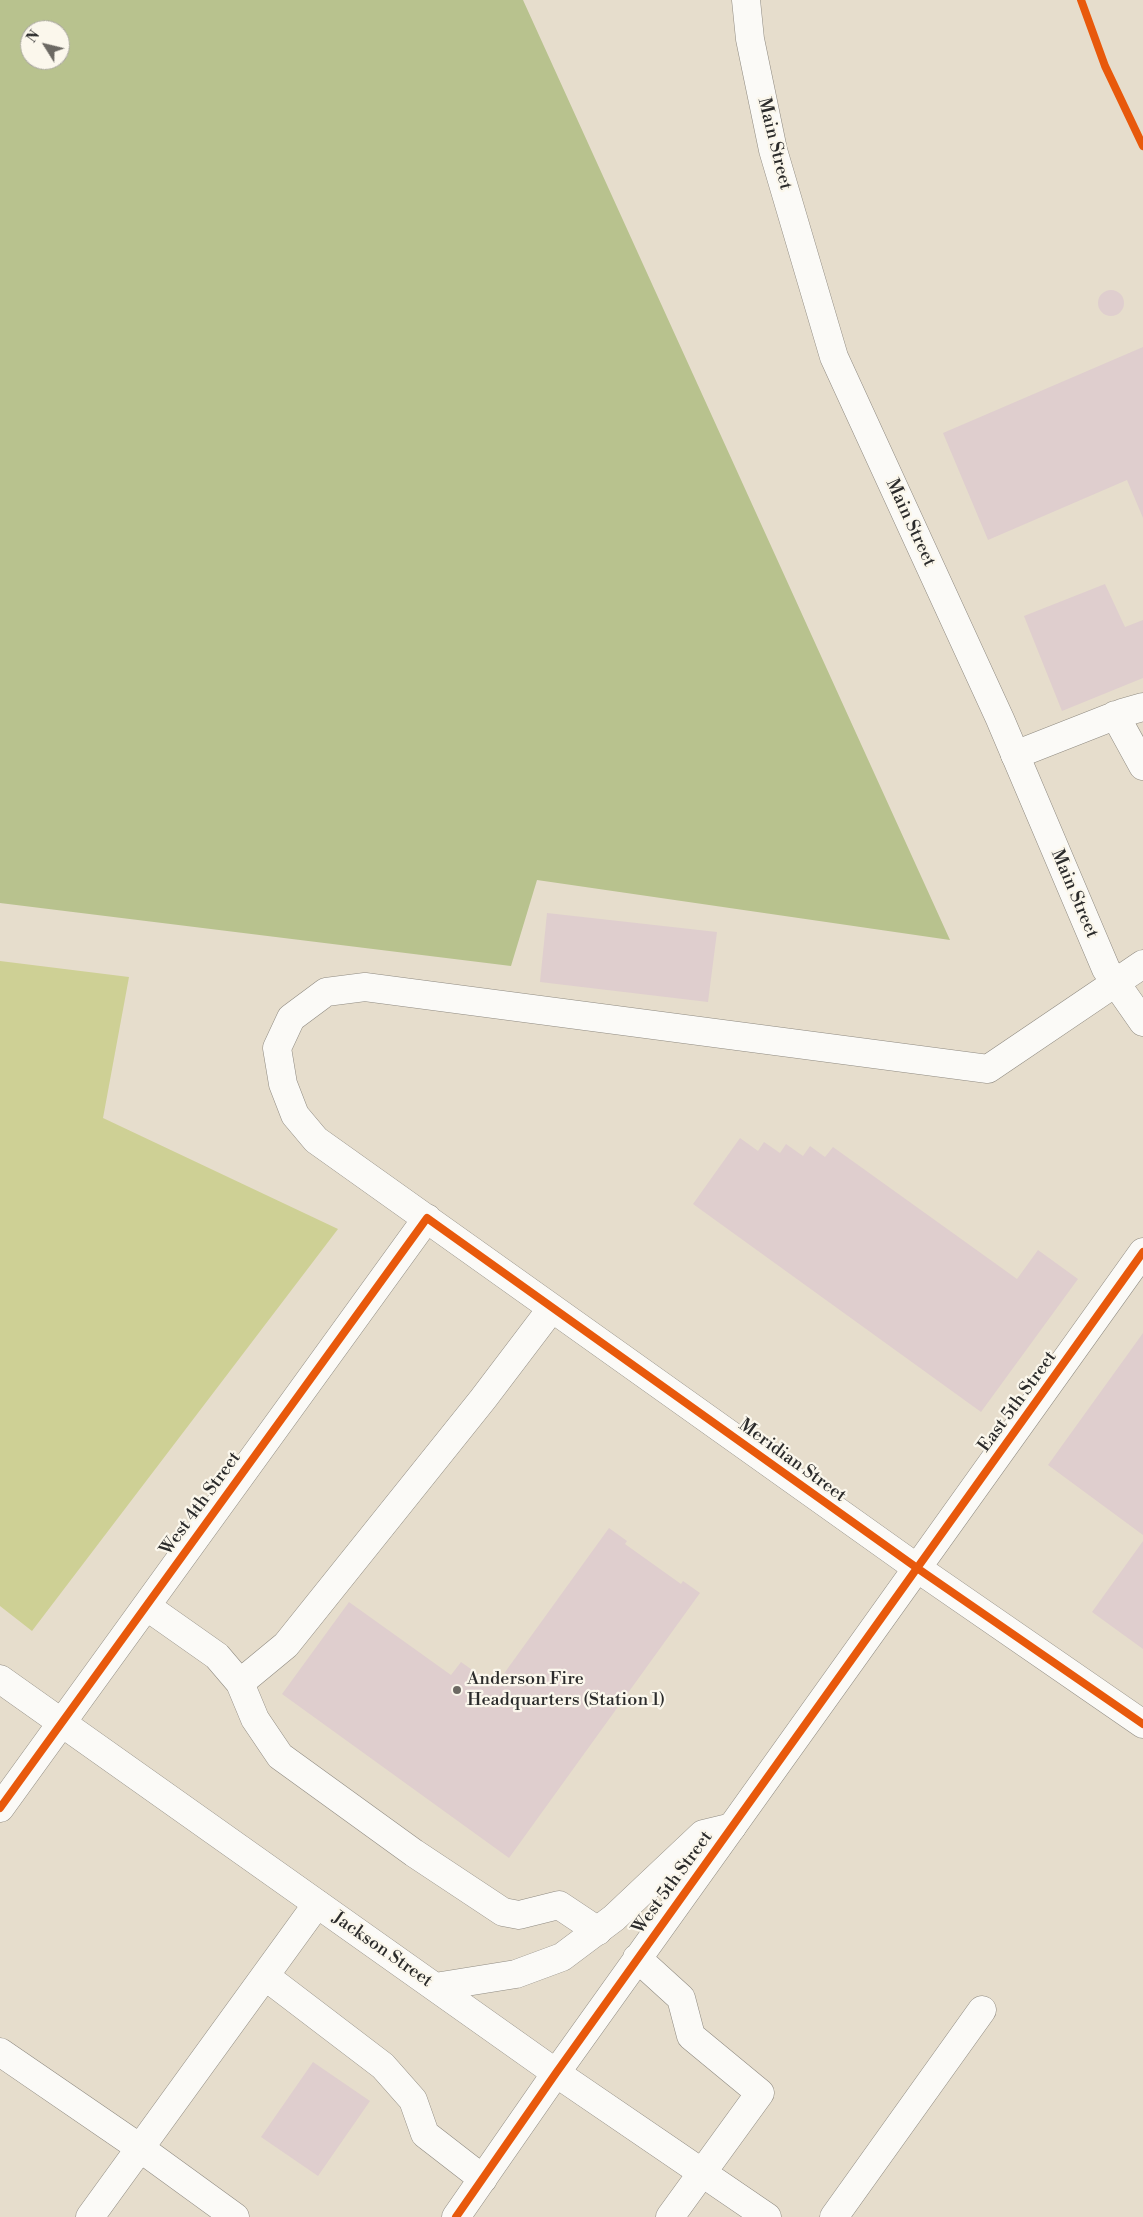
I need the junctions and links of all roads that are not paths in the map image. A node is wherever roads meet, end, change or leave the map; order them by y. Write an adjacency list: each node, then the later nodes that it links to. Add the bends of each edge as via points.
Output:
1 (746, 0): 4 (street, Main Street, via 750,39 773,150 834,357)
2 (1143, 707): 3 (street)
3 (1115, 715): 4 (street); 5 (street)
4 (1015, 755): 7 (street, Main Street, via 1106,969)
5 (1143, 766)
6 (1143, 964): 7 (street, Meridian Street)
7 (1115, 981): 8 (street, Main Street); 9 (street, Meridian Street, via 988,1069 365,987 326,992 291,1018 278,1048 283,1084 295,1115 316,1140)
8 (1143, 1022)
9 (426, 1218): 11 (street, Meridian Street); 13 (street, West 4th Street)
10 (1143, 1252): 12 (street, East 5th Street)
11 (552, 1308): 12 (street, Meridian Street); 15 (street, via 286,1645)
12 (917, 1568): 17 (street, Meridian Street); 19 (street, West 5th Street)
13 (146, 1606): 15 (street, via 217,1656); 16 (street, West 4th Street)
14 (0, 1679): 16 (street, Jackson Street)
15 (240, 1683): 21 (street, via 255,1718 280,1756 414,1852 503,1912 520,1915 559,1906)
16 (61, 1723): 18 (street, West 4th Street); 20 (street, Jackson Street)
17 (1143, 1724)
18 (0, 1808)
19 (732, 1828): 21 (street, via 703,1834); 22 (street, West 5th Street)
20 (317, 1904): 23 (street); 24 (street, Jackson Street)
21 (598, 1931): 24 (street, via 562,1956 516,1974)
22 (638, 1958): 27 (street, West 5th Street); 29 (street, via 680,1998 691,2036 760,2092)
23 (265, 1976): 28 (street); 30 (street, via 383,2066 413,2100 425,2134)
24 (435, 1987): 27 (street, Jackson Street)
25 (982, 2010): 36 (street)
26 (0, 2052): 28 (street)
27 (556, 2072): 29 (street, Jackson Street); 30 (street, West 5th Street)
28 (140, 2148): 31 (street); 32 (street)
29 (703, 2173): 34 (street); 35 (street, Jackson Street)
30 (482, 2179): 33 (street, West 5th Street)
31 (90, 2217)
32 (235, 2217)
33 (456, 2217)
34 (670, 2217)
35 (767, 2217)
36 (834, 2217)

